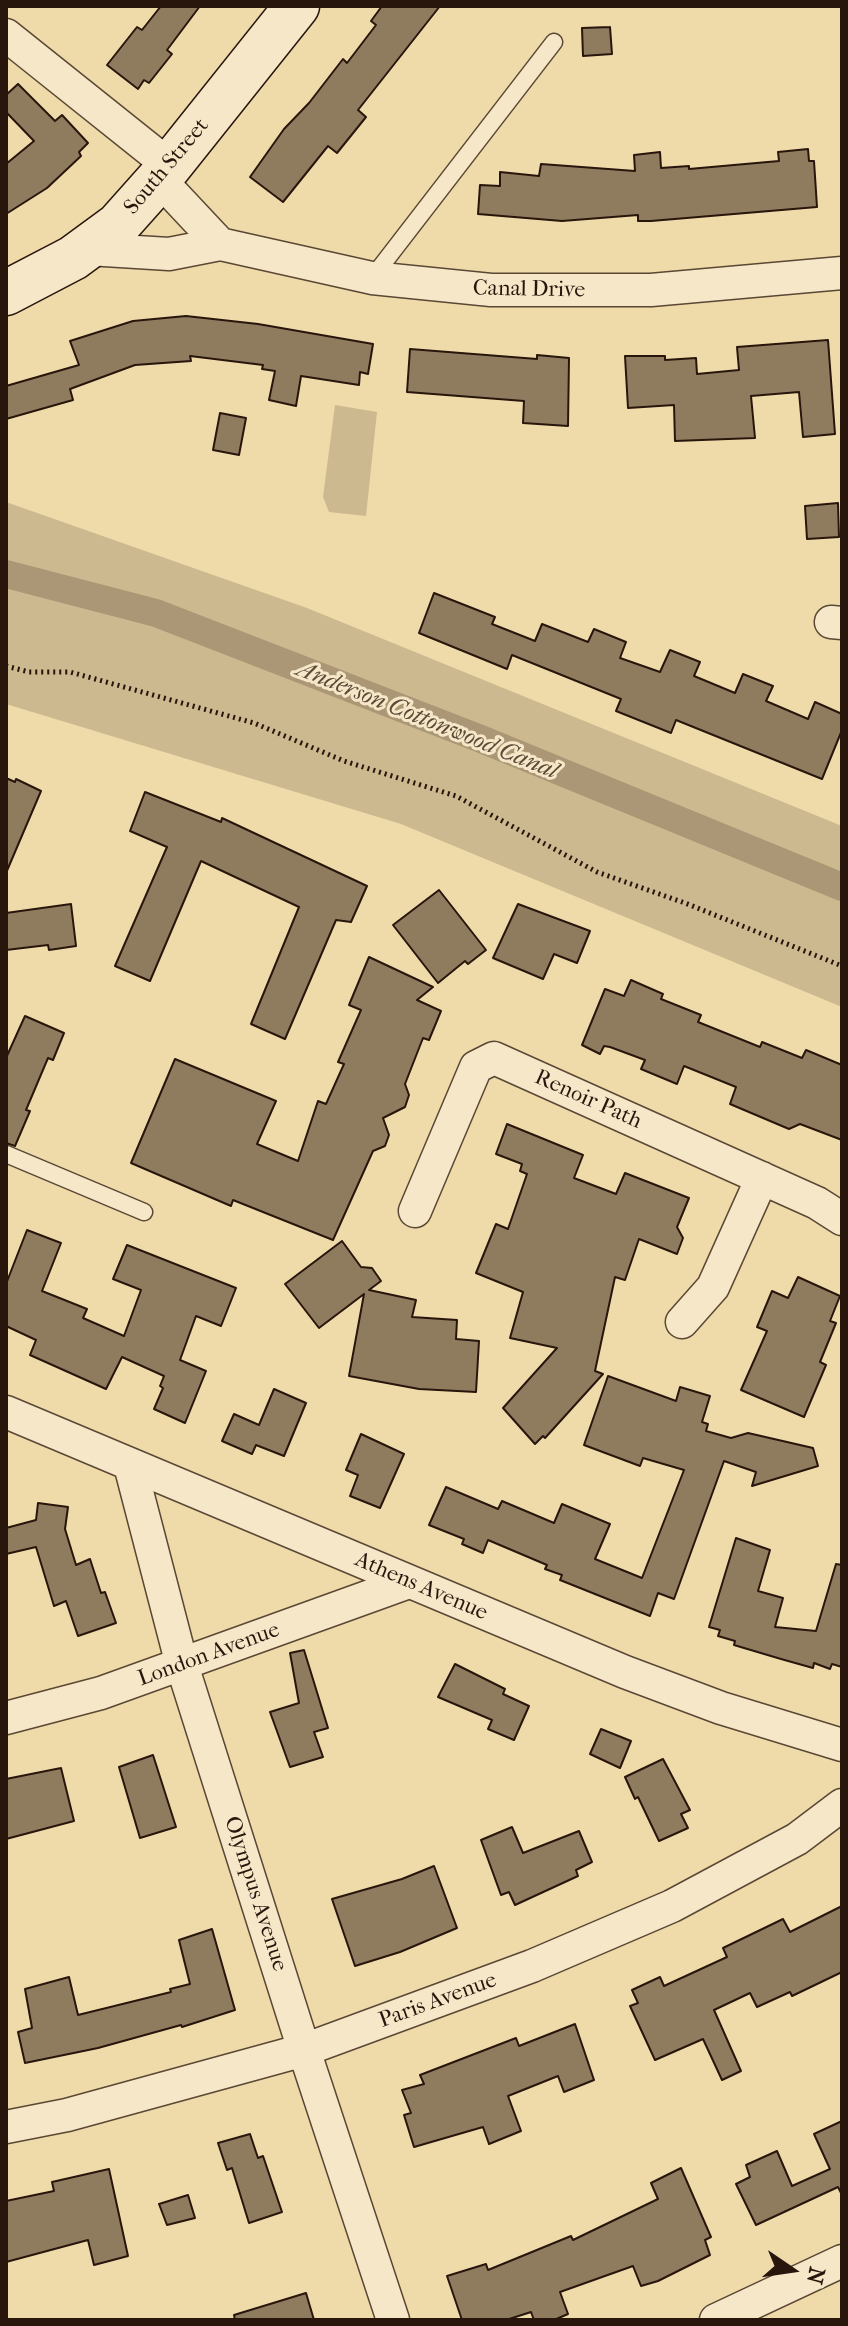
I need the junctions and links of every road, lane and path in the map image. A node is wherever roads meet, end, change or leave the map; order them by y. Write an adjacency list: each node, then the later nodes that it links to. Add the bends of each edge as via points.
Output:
1 (297, 6): 4 (street, South Street)
2 (6, 35): 4 (street)
3 (554, 42): 8 (lane)
4 (165, 172): 5 (street); 6 (street, South Street, via 118,225)
5 (220, 244): 6 (street, Canal Drive, via 169,254); 8 (street, Canal Drive)
6 (88, 249): 9 (street, South Street)
7 (842, 273): 8 (street, Canal Drive, via 565,292)
8 (372, 278)
9 (6, 293)
10 (6, 666): 11 (path, via 70,672 254,723 344,761 456,796 597,872)
11 (842, 966)
12 (6, 1154): 15 (lane)
13 (762, 1178): 14 (street, Renoir Path, via 494,1058 476,1067); 16 (street, Renoir Path); 17 (street, via 713,1287)
14 (415, 1211)
15 (144, 1212)
16 (842, 1219)
17 (682, 1322)
18 (6, 1412): 19 (street, Athens Avenue)
19 (130, 1465): 20 (street, Athens Avenue); 21 (street, Olympus Avenue)
20 (409, 1582): 21 (street, London Avenue); 23 (street, Athens Avenue, via 638,1678)
21 (182, 1665): 22 (street, London Avenue); 25 (street, Olympus Avenue)
22 (6, 1718)
23 (842, 1745)
24 (842, 1805): 25 (street, Paris Avenue, via 797,1839 672,1906 532,1966)
25 (304, 2050): 26 (street, Paris Avenue); 28 (street, Olympus Avenue)
26 (6, 2127)
27 (842, 2261): 29 (street)
28 (393, 2320)
29 (716, 2320)

